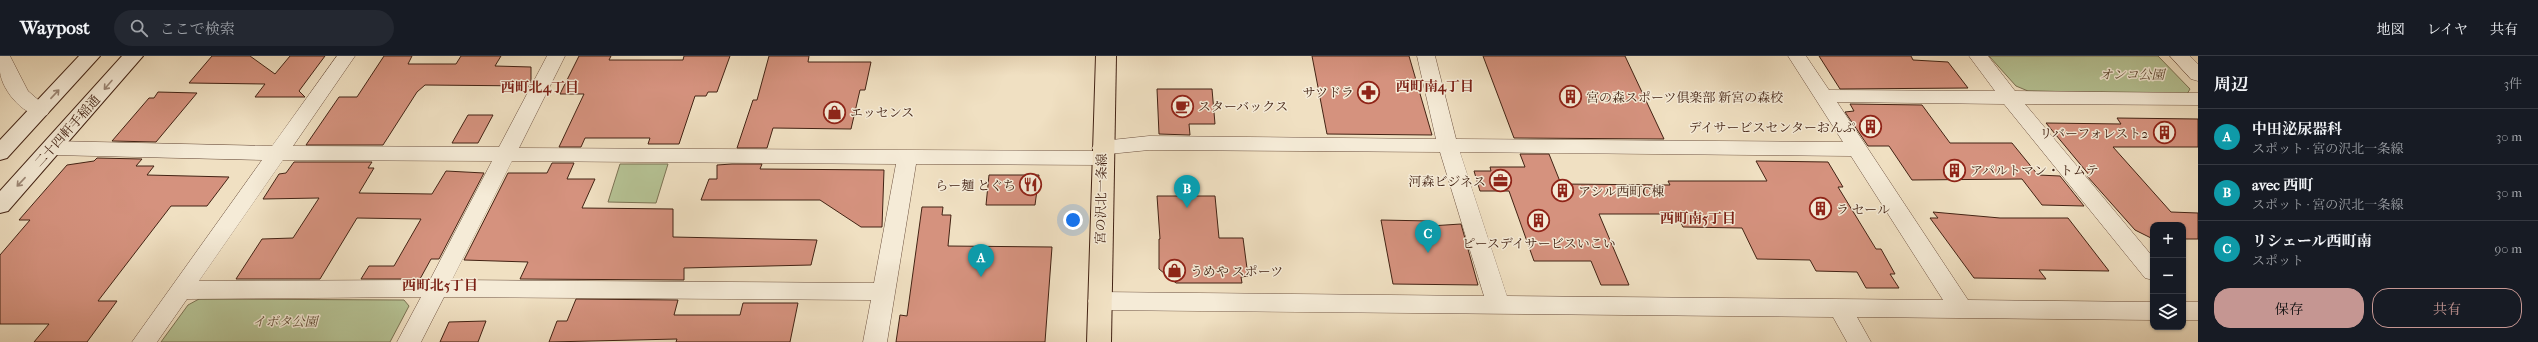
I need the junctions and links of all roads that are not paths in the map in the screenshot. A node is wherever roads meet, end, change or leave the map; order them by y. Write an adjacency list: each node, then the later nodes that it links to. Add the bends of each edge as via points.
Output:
1 (1, 56): 15 (street, via 20,95)
2 (90, 56): 15 (street, one-way to 2)
3 (133, 56): 17 (street, 二十四軒手稲通, one-way to 17)
4 (346, 56): 20 (street)
5 (556, 56): 22 (street)
6 (1106, 56): 21 (main road, 宮の沢北一条線)
7 (1426, 56): 16 (street)
8 (1797, 56): 12 (street)
9 (1978, 56): 13 (street)
10 (2179, 56): 11 (street)
11 (2198, 75)
12 (1823, 96): 13 (street); 18 (street)
13 (2010, 98): 14 (street); 25 (street)
14 (2198, 99)
15 (40, 110): 19 (street)
16 (1448, 147): 18 (street); 21 (street, via 1149,143); 30 (street)
17 (53, 148): 20 (street); 24 (street, 二十四軒手稲通, one-way to 24)
18 (1856, 149): 32 (street)
19 (0, 153)
20 (278, 153): 22 (street); 27 (street)
21 (1102, 153): 23 (street); 29 (main road, 宮の沢北一条線)
22 (506, 154): 23 (street); 26 (street)
23 (907, 158): 28 (street)
24 (0, 205)
25 (2150, 268)
26 (436, 288): 27 (street); 28 (street); 35 (street)
27 (181, 290): 34 (street)
28 (884, 292): 36 (street)
29 (1099, 301): 30 (street); 37 (main road, 宮の沢北一条線)
30 (1498, 305): 31 (street)
31 (1840, 308): 32 (street); 38 (street)
32 (1961, 309): 33 (street)
33 (2150, 311)
34 (144, 342)
35 (409, 342)
36 (875, 342)
37 (1099, 342)
38 (1859, 342)

